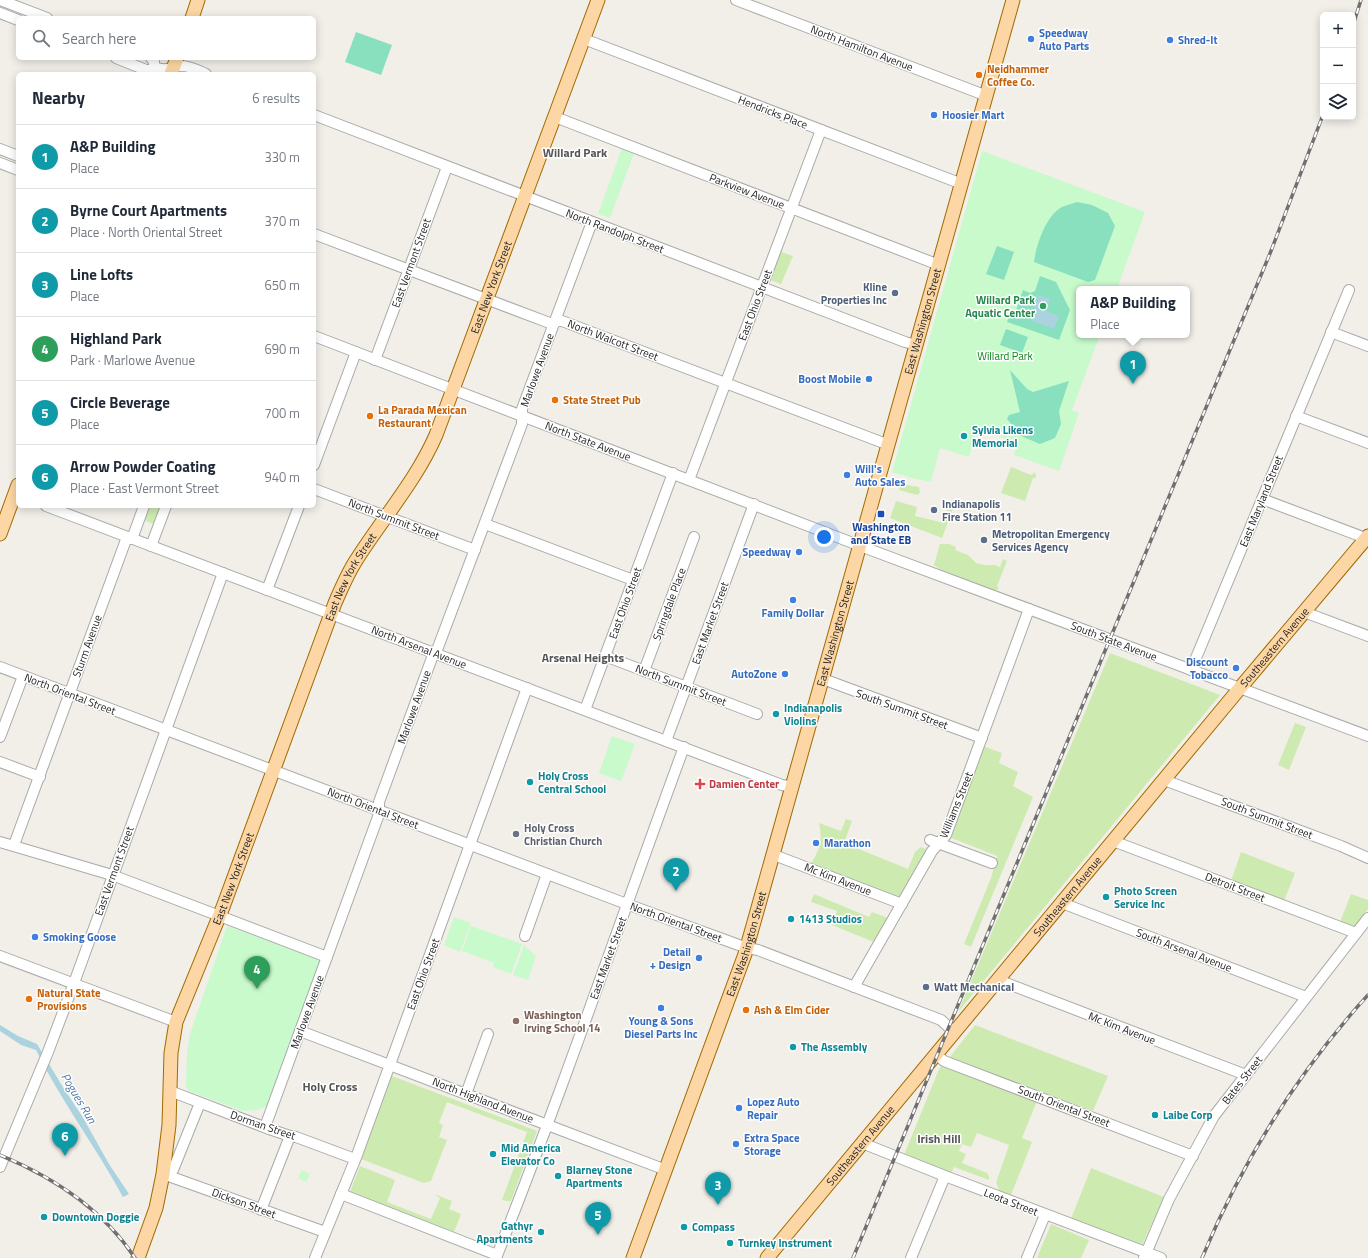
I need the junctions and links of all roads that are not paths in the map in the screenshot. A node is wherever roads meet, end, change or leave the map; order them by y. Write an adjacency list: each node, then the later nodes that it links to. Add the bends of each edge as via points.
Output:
1 (0, 0): 7 (street)
2 (198, 0): 8 (main road)
3 (598, 0): 10 (main road, East New York Street)
4 (736, 0): 15 (street, North Hamilton Avenue)
5 (1014, 0): 15 (main road, East Washington Street)
6 (0, 13): 9 (street)
7 (42, 16)
8 (193, 16)
9 (16, 19)
10 (584, 39): 16 (main road, East New York Street); 18 (street, Hendricks Place)
11 (121, 60): 12 (street, via 146,70 151,70)
12 (152, 62): 13 (street, via 166,70)
13 (174, 67): 14 (street, via 188,67)
14 (201, 72)
15 (987, 96): 24 (main road, East Washington Street)
16 (555, 117): 25 (main road, East New York Street); 26 (street, Parkview Avenue)
17 (316, 118): 22 (street, North Randolph Street)
18 (821, 130): 24 (street, Hendricks Place); 26 (street, East Ohio Street)
19 (0, 149): 20 (street)
20 (16, 155)
21 (0, 163): 23 (street)
22 (447, 167): 25 (street, North Randolph Street); 30 (street, East Vermont Street)
23 (16, 169)
24 (962, 184): 29 (main road, East Washington Street)
25 (525, 197): 27 (street, North Randolph Street); 33 (main road, East New York Street)
26 (791, 207): 29 (street, Parkview Avenue); 31 (street, East Ohio Street)
27 (592, 222): 31 (street, North Randolph Street); 34 (street, Marlowe Avenue)
28 (316, 235): 30 (street, North Walcott Street)
29 (940, 265): 37 (main road, East Washington Street)
30 (408, 270): 33 (street, North Walcott Street); 40 (street, East Vermont Street)
31 (761, 287): 37 (street, North Randolph Street); 41 (street, East Ohio Street)
32 (1349, 290): 35 (street, East Maryland Street)
33 (486, 299): 34 (street, North Walcott Street); 42 (main road, East New York Street)
34 (554, 323): 41 (street, North Walcott Street, via 562,321); 43 (street, Marlowe Avenue, via 522,409)
35 (1331, 332): 38 (street); 44 (street, East Maryland Street)
36 (316, 337): 39 (street, North State Avenue)
37 (917, 346): 46 (main road, East Washington Street)
38 (1368, 346)
39 (356, 352): 40 (street, North State Avenue); 47 (street)
40 (375, 360): 42 (street, North State Avenue)
41 (725, 383): 46 (street, North Walcott Street); 49 (street, East Ohio Street)
42 (453, 389): 43 (street, North State Avenue); 58 (main road, East New York Street, via 427,454)
43 (522, 416): 48 (street, North State Avenue); 59 (street, Marlowe Avenue, via 522,424)
44 (1296, 416): 45 (street); 52 (street, East Maryland Street)
45 (1368, 443)
46 (889, 445): 64 (main road, East Washington Street)
47 (316, 460)
48 (673, 473): 49 (street, North State Avenue); 68 (street, East Ohio Street)
49 (689, 480): 53 (street, North State Avenue)
50 (316, 490): 58 (street, North Summit Street)
51 (16, 494): 60 (main road)
52 (1262, 499): 63 (street); 77 (street, East Maryland Street)
53 (754, 504): 64 (street, North State Avenue); 81 (street, East Market Street)
54 (51, 508): 62 (street, North Arsenal Avenue)
55 (143, 508): 62 (street, Sturm Avenue)
56 (165, 508): 65 (street)
57 (297, 508): 69 (street)
58 (386, 516): 66 (street, North Summit Street); 72 (main road, East New York Street, via 351,569)
59 (485, 524): 66 (street, Marlowe Avenue); 68 (street)
60 (0, 534)
61 (694, 537): 78 (street, Springdale Place)
62 (130, 538): 65 (street, North Arsenal Avenue); 84 (street, Sturm Avenue)
63 (1367, 538): 71 (main road, Southeastern Avenue)
64 (861, 545): 70 (street, South State Avenue); 80 (main road, East Washington Street)
65 (151, 546): 67 (street, North Arsenal Avenue)
66 (475, 550): 74 (street, Marlowe Avenue)
67 (223, 573): 69 (street, North Arsenal Avenue); 87 (street, East Vermont Street)
68 (633, 580): 75 (street, East Ohio Street)
69 (267, 590): 72 (street, North Arsenal Avenue)
70 (1029, 609): 77 (street, South State Avenue); 90 (street, Williams Street)
71 (1304, 612): 73 (street); 83 (main road, Southeastern Avenue)
72 (330, 614): 74 (street, North Arsenal Avenue); 94 (main road, East New York Street)
73 (1368, 636)
74 (435, 653): 82 (street, North Arsenal Avenue); 98 (street, Marlowe Avenue, via 379,802)
75 (605, 656): 78 (street, North Summit Street); 85 (street, East Ohio Street)
76 (0, 667): 79 (street, North Oriental Street)
77 (1191, 670): 83 (street, South State Avenue)
78 (644, 671): 81 (street, North Summit Street)
79 (23, 676): 84 (street, North Oriental Street); 88 (street)
80 (823, 679): 90 (street, South Summit Street); 97 (main road, East Washington Street)
81 (686, 686): 86 (street, North Summit Street); 91 (street, East Market Street)
82 (527, 688): 85 (street, North Arsenal Avenue); 103 (street, East Ohio Street)
83 (1240, 688): 89 (street, South State Avenue); 96 (main road, Southeastern Avenue)
84 (70, 694): 87 (street, North Oriental Street); 95 (street, Sturm Avenue)
85 (585, 710): 91 (street, North Arsenal Avenue)
86 (757, 714)
87 (165, 730): 94 (street, North Oriental Street); 108 (street, East Vermont Street)
88 (0, 736)
89 (1368, 736)
90 (982, 738): 99 (street, Williams Street, via 946,835)
91 (666, 741): 92 (street, North Arsenal Avenue)
92 (684, 747): 97 (street, North Arsenal Avenue); 110 (street, East Market Street)
93 (0, 762): 95 (street)
94 (272, 770): 98 (street, North Oriental Street); 112 (main road, East New York Street)
95 (40, 777): 102 (street, Sturm Avenue)
96 (1164, 780): 100 (main road, Southeastern Avenue); 105 (street, South Summit Street)
97 (793, 787): 104 (main road, East Washington Street)
98 (379, 810): 103 (street, North Oriental Street); 118 (street, Marlowe Avenue)
99 (935, 841): 106 (street); 111 (street, Williams Street, via 934,848)
100 (1113, 841): 109 (main road, Southeastern Avenue); 114 (street, Detroit Street)
101 (0, 842): 102 (street)
102 (14, 845): 108 (street)
103 (470, 845): 107 (street, North Oriental Street); 128 (street, East Ohio Street)
104 (774, 855): 111 (street, Mc Kim Avenue); 116 (main road, East Washington Street)
105 (1368, 858)
106 (992, 863)
107 (547, 874): 110 (street, North Oriental Street); 115 (street)
108 (112, 875): 112 (street); 120 (street, East Vermont Street)
109 (1062, 903): 119 (main road, Southeastern Avenue); 122 (street, South Arsenal Avenue)
110 (627, 904): 116 (street, North Oriental Street); 133 (street, East Market Street)
111 (902, 904): 121 (street, Williams Street)
112 (219, 916): 118 (street); 123 (main road, East New York Street)
113 (1368, 918): 114 (street, Bates Street)
114 (1356, 933): 122 (street, Bates Street)
115 (524, 936)
116 (747, 948): 121 (street); 140 (main road, East Washington Street)
117 (0, 956): 120 (street)
118 (327, 957): 124 (street, Marlowe Avenue)
119 (998, 980): 125 (main road, Southeastern Avenue); 129 (street, Mc Kim Avenue)
120 (74, 983): 123 (street); 139 (street, East Vermont Street)
121 (854, 986): 125 (street, via 941,1020)
122 (1306, 997): 129 (street, Bates Street)
123 (176, 1022): 130 (main road, East New York Street, via 171,1053)
124 (300, 1031): 128 (street, North Highland Avenue); 134 (street, Marlowe Avenue)
125 (954, 1032): 127 (main road, Southeastern Avenue)
126 (488, 1034): 131 (street)
127 (936, 1054): 136 (main road, Southeastern Avenue); 137 (street, South Oriental Street, via 944,1061)
128 (390, 1065): 131 (street, North Highland Avenue); 138 (street, East Ohio Street)
129 (1246, 1075): 137 (street, Bates Street, via 1214,1116)
130 (170, 1091): 132 (street, Dorman Street); 141 (main road, East New York Street)
131 (466, 1094): 133 (street, North Highland Avenue)
132 (200, 1103): 134 (street, Dorman Street); 141 (street, via 173,1170)
133 (547, 1124): 140 (street, North Highland Avenue); 148 (street, East Market Street)
134 (265, 1127): 135 (street, Dorman Street)
135 (290, 1136): 138 (street, Dorman Street); 144 (street)
136 (862, 1143): 142 (street, Leota Street); 152 (main road, Southeastern Avenue)
137 (1193, 1156): 147 (street, Bates Street, via 1166,1206)
138 (355, 1159): 143 (street, East Ohio Street)
139 (0, 1167)
140 (666, 1170): 151 (main road, East Washington Street)
141 (163, 1174): 144 (street, Dickson Street); 149 (main road, East New York Street, via 156,1208)
142 (945, 1176): 145 (street, Leota Street); 153 (street)
143 (341, 1194): 146 (street, East Ohio Street); 148 (street)
144 (261, 1210): 146 (street, Dickson Street)
145 (1045, 1214): 147 (street, Leota Street); 154 (street)
146 (325, 1232): 150 (street, East Ohio Street)
147 (1145, 1255): 155 (street, Leota Street)
148 (496, 1256)
149 (138, 1258)
150 (315, 1258)
151 (633, 1258)
152 (767, 1258)
153 (911, 1258)
154 (1027, 1258)
155 (1161, 1258)

